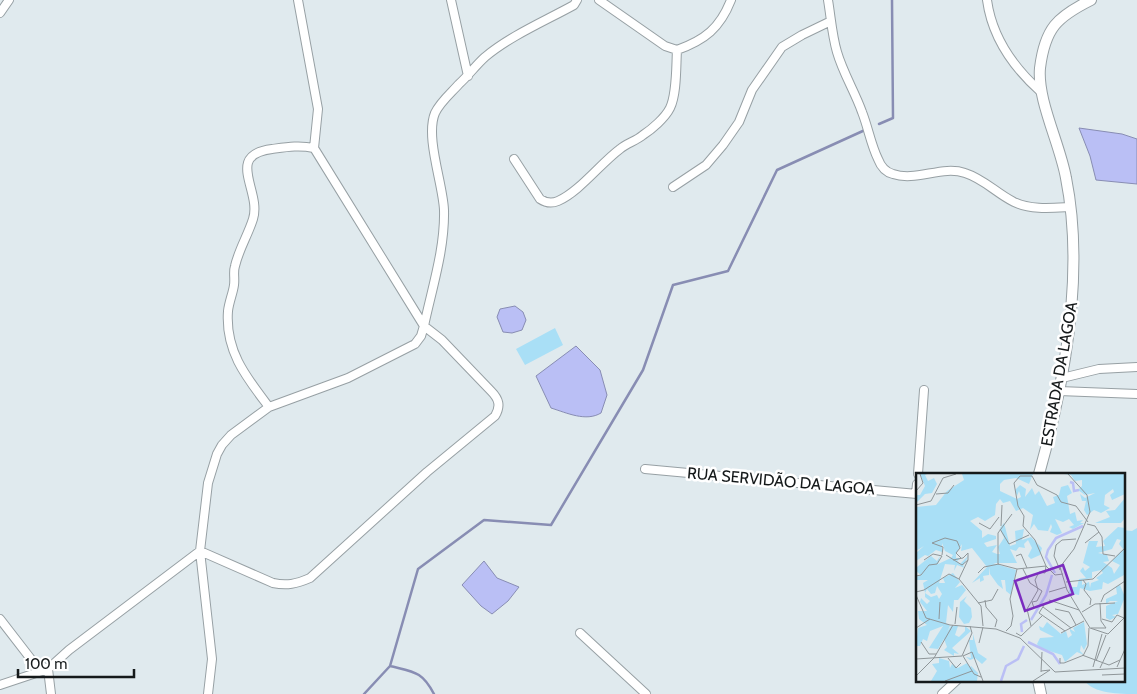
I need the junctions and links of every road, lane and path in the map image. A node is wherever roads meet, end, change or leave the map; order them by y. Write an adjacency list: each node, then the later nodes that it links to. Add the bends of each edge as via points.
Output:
1 (9, 0): 10 (street)
2 (298, 0): 15 (street, via 318,109)
3 (451, 0): 13 (street)
4 (577, 0): 13 (street, via 574,5 492,52)
5 (599, 0): 12 (street)
6 (731, 0): 12 (street, via 716,28 691,45)
7 (828, 0): 11 (street)
8 (987, 0): 14 (street, via 995,30 1006,52)
9 (1091, 0): 14 (street, ESTRADA DA LAGOA, via 1054,24 1040,68)
10 (0, 13)
11 (831, 21): 17 (street, via 782,47 752,90 739,122 723,146 706,165); 18 (street, via 838,54 884,170 907,176 962,172 1022,205)
12 (676, 50): 16 (street, via 675,82 667,113 570,193 552,203 540,199)
13 (468, 76): 19 (street, via 443,102 433,122 432,138 444,210 440,256)
14 (1040, 92): 18 (street, ESTRADA DA LAGOA, via 1067,178)
15 (314, 148): 19 (street); 25 (street, via 297,145 262,150 254,153 248,162 254,218 234,267 228,310 229,329 231,345 243,372)
16 (514, 159)
17 (673, 186)
18 (1070, 207): 21 (street, ESTRADA DA LAGOA, via 1074,290)
19 (424, 326): 25 (street, via 416,344 348,378); 30 (street, via 442,340 498,398 498,411 494,416 310,578 285,586)
20 (1137, 367): 21 (street, via 1099,369)
21 (1062, 378): 23 (street, ESTRADA DA LAGOA)
22 (924, 390): 27 (street)
23 (1059, 391): 24 (street); 28 (street, ESTRADA DA LAGOA)
24 (1137, 394)
25 (269, 407): 30 (street, via 231,435 217,454 208,483)
26 (645, 469): 29 (street, RUA SERVIDÃO DA LAGOA)
27 (918, 473)
28 (1039, 473)
29 (916, 494)
30 (200, 551): 33 (street); 37 (street, via 212,659)
31 (0, 619): 33 (street, via 34,663)
32 (580, 633): 38 (street)
33 (48, 669): 35 (street); 36 (street)
34 (955, 682): 39 (street)
35 (0, 685)
36 (51, 694)
37 (208, 694)
38 (646, 694)
39 (942, 694)

